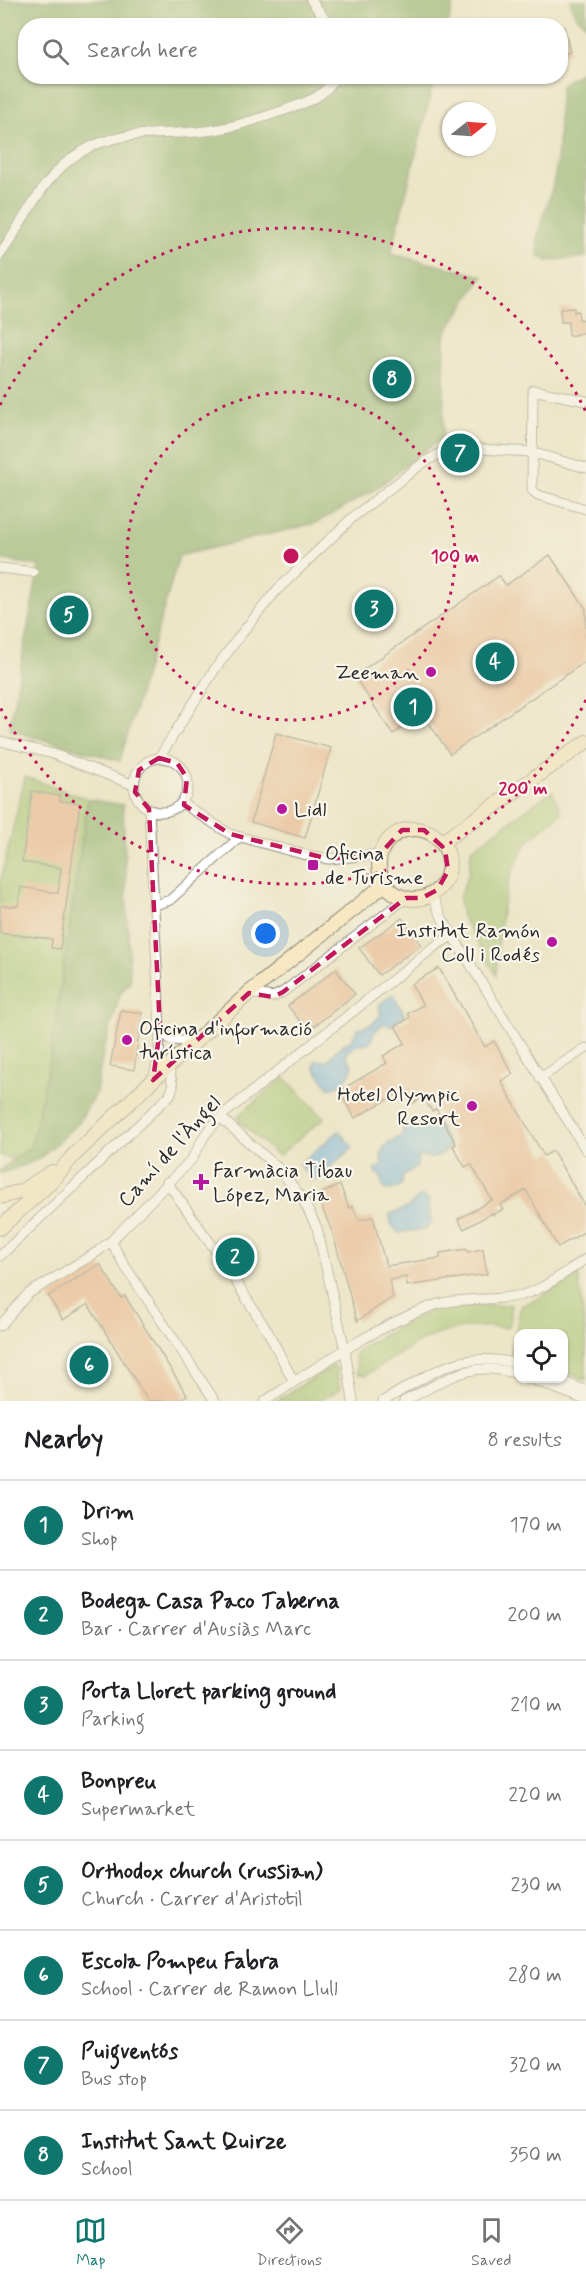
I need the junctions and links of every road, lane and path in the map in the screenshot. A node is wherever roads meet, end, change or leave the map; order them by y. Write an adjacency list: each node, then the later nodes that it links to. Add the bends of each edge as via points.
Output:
1 (311, 0): 2 (street)
2 (324, 18)
3 (330, 84): 4 (street, via 323,94 308,102 253,121 196,132 140,133 113,138 80,152 52,175)
4 (0, 255)
5 (586, 401): 6 (street, via 533,390)
6 (531, 452): 7 (street); 8 (street, via 532,490); 13 (street, via 446,450 353,517 301,565 245,630)
7 (586, 468)
8 (586, 509)
9 (0, 568): 10 (street)
10 (33, 572)
11 (0, 742): 14 (street, via 53,754)
12 (586, 742): 18 (main road)
13 (159, 758): 14 (street, via 139,770); 15 (street, via 183,769 188,786)
14 (134, 784): 16 (street, via 138,799)
15 (182, 803): 16 (street, via 163,813); 17 (street)
16 (149, 809): 23 (street)
17 (240, 837): 19 (street, via 329,859); 23 (street, via 170,900)
18 (442, 842): 19 (main road, via 424,830 407,829 392,836); 21 (main road, via 448,856 448,871)
19 (380, 854): 20 (main road)
20 (385, 884): 22 (main road); 25 (main road)
21 (431, 894): 22 (main road); 24 (street)
22 (406, 898): 25 (street, via 277,996)
23 (152, 906): 26 (street)
24 (453, 935): 30 (street); 32 (street, Camí de l'Àngel)
25 (249, 993): 27 (main road)
26 (160, 1029): 27 (street, via 171,1040); 31 (street)
27 (196, 1042): 29 (main road)
28 (586, 1048): 30 (street)
29 (168, 1066): 31 (main road); 39 (street, via 173,1086 170,1095)
30 (540, 1078): 33 (street)
31 (153, 1080): 34 (main road)
32 (220, 1117): 35 (street, Camí de l'Àngel, via 192,1159); 42 (street, via 279,1169 302,1198 317,1228)
33 (586, 1150)
34 (73, 1156): 36 (main road, via 22,1191); 37 (main road, via 53,1180)
35 (167, 1182): 38 (street, Camí de l'Àngel); 45 (street, via 268,1332)
36 (0, 1197)
37 (0, 1228)
38 (111, 1241): 41 (street, Camí de l'Àngel, via 28,1294); 50 (street)
39 (0, 1256)
40 (586, 1259): 42 (street, via 530,1292 431,1306)
41 (0, 1326)
42 (345, 1350): 45 (street); 52 (street)
43 (514, 1363): 53 (street, via 459,1361)
44 (514, 1373): 54 (street, via 476,1368 451,1376)
45 (294, 1382): 51 (street)
46 (542, 1383): 49 (street)
47 (566, 1383): 48 (street)
48 (586, 1391)
49 (586, 1400)
50 (215, 1401)
51 (265, 1401)
52 (353, 1401)
53 (383, 1401)
54 (404, 1401)

